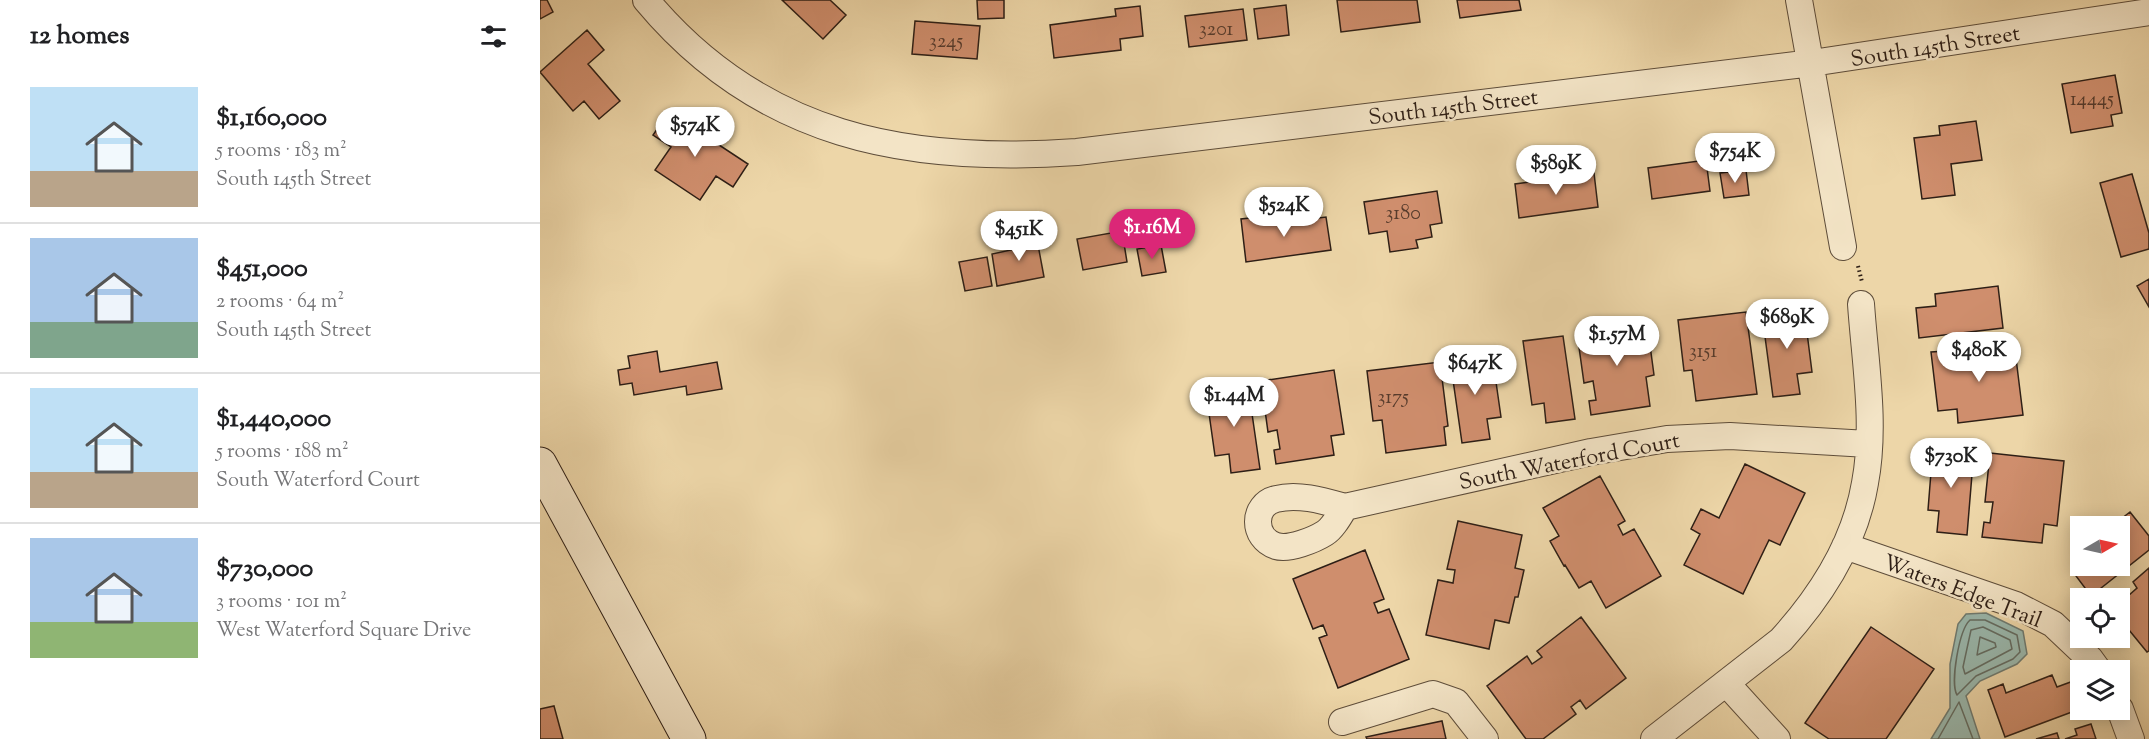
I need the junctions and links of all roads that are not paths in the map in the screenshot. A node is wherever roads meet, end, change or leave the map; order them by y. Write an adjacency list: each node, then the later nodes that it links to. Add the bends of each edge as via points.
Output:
1 (646, 0): 4 (street, South 145th Street, via 689,46 763,99 820,126 862,140 918,151 1026,156 1089,151)
2 (1799, 0): 4 (street)
3 (2149, 12): 4 (street, South 145th Street)
4 (1812, 63): 5 (street)
5 (1843, 248)
6 (1861, 304): 7 (street)
7 (1868, 444): 9 (street, South Waterford Court, via 1730,436 1667,439); 10 (street, via 1866,482)
8 (540, 464): 15 (main road)
9 (1345, 507)
10 (1845, 546): 11 (street, Waters Edge Trail, via 2016,605 2053,624); 12 (street, via 1799,621)
11 (2092, 660)
12 (1727, 684): 17 (street); 18 (street)
13 (2124, 720): 19 (street)
14 (1342, 722): 16 (street, via 1434,694 1456,702)
15 (689, 739)
16 (1485, 739)
17 (1654, 739)
18 (1777, 739)
19 (2131, 739)

